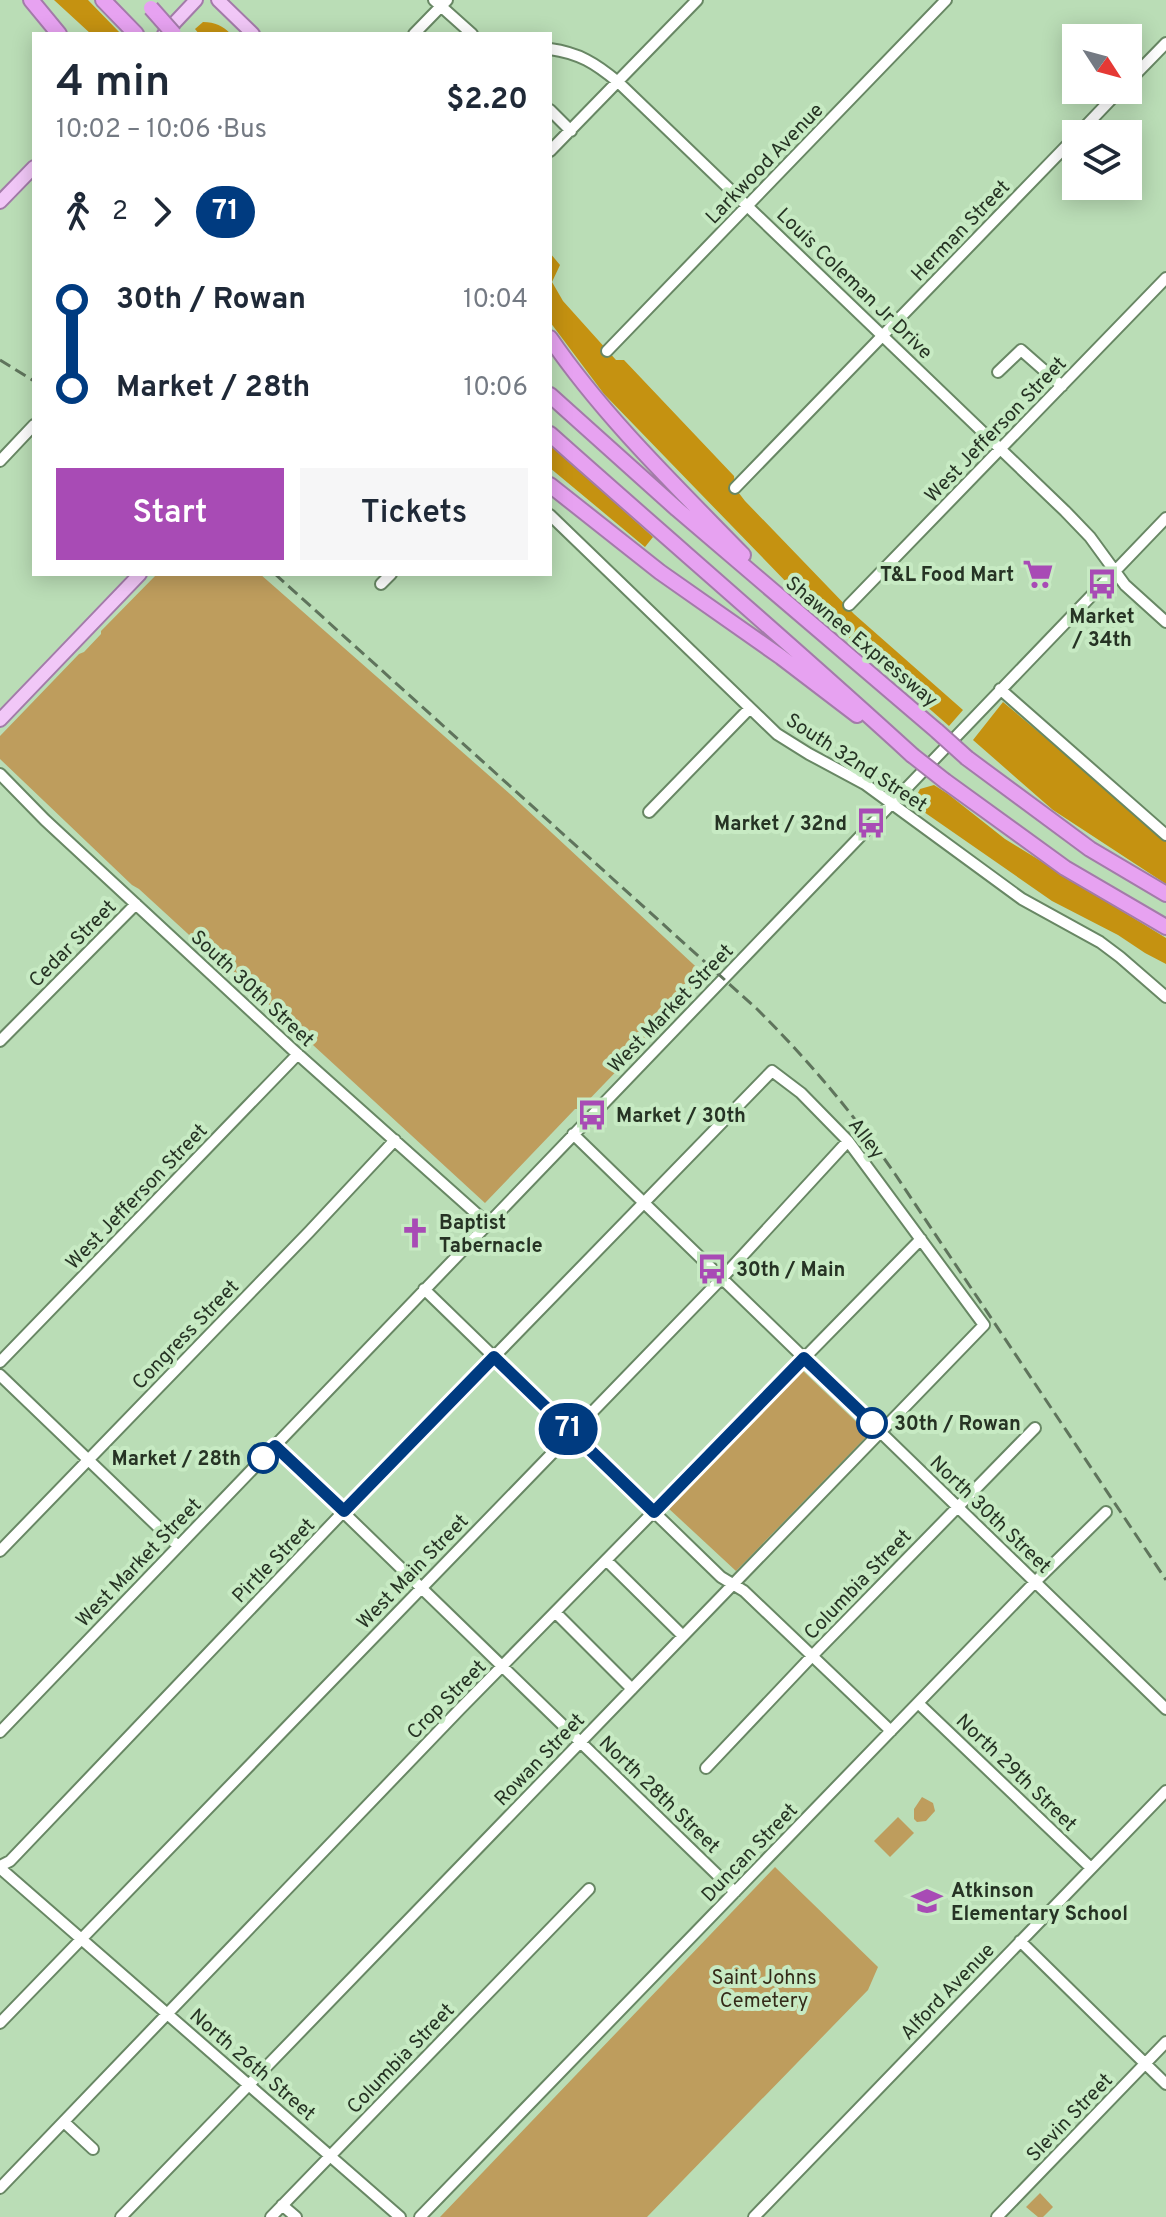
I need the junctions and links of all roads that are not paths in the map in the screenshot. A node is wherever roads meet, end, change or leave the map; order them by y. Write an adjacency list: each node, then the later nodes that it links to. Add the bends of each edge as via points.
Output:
1 (31, 0): 9 (highway)
2 (103, 0): 10 (highway)
3 (196, 0): 11 (main road)
4 (218, 0): 13 (main road)
5 (697, 0): 19 (street)
6 (946, 0): 28 (street, Larkwood Avenue)
7 (441, 2): 14 (street); 15 (street)
8 (147, 4): 12 (highway, bridge)
9 (57, 32)
10 (134, 32)
11 (166, 32)
12 (172, 32)
13 (251, 32)
14 (416, 32)
15 (470, 32)
16 (1166, 43): 18 (street)
17 (552, 49): 19 (street, Louis Coleman Jr Drive, via 571,52)
18 (1142, 68)
19 (618, 82): 23 (street); 28 (street, Louis Coleman Jr Drive)
20 (1107, 104): 22 (street, Herman Street)
21 (552, 112): 23 (street)
22 (1091, 120)
23 (571, 131): 24 (street)
24 (552, 149)
25 (1062, 151): 30 (street, Herman Street)
26 (32, 169): 27 (main road)
27 (0, 202)
28 (748, 205): 30 (street, Louis Coleman Jr Drive); 32 (street, Larkwood Avenue)
29 (1166, 278): 34 (street, West Jefferson Street)
30 (884, 335): 38 (street, Louis Coleman Jr Drive); 41 (street, Herman Street)
31 (552, 341): 50 (highway, via 619,425)
32 (607, 351)
33 (998, 372): 34 (street, via 1021,350)
34 (1062, 386): 38 (street, West Jefferson Street)
35 (552, 397): 50 (highway, Shawnee Expressway)
36 (32, 427): 39 (street)
37 (552, 436): 54 (highway)
38 (1001, 449): 44 (street, Louis Coleman Jr Drive, via 1090,537); 48 (street, West Jefferson Street)
39 (0, 461)
40 (552, 487): 54 (highway)
41 (735, 488)
42 (552, 517): 52 (street, South 32nd Street)
43 (1166, 518): 44 (street, West Market Street)
44 (1114, 571): 49 (street, Louis Coleman Jr Drive); 51 (street, West Market Street)
45 (138, 576): 53 (main road)
46 (389, 576): 47 (street)
47 (381, 584)
48 (849, 605)
49 (1166, 622)
50 (811, 624): 59 (highway, Shawnee Expressway, bridge, via 967,758 1090,849)
51 (1000, 689): 56 (street, West Market Street); 58 (street)
52 (750, 708): 56 (street, South 32nd Street, via 777,734); 57 (street)
53 (0, 720)
54 (912, 755): 61 (highway, bridge, via 1065,868)
55 (0, 774): 60 (street, South 30th Street)
56 (891, 802): 62 (street, South 32nd Street, via 1022,899 1100,942); 66 (street, West Market Street)
57 (649, 812)
58 (1166, 835)
59 (1166, 894)
60 (136, 904): 63 (street, Cedar Street); 64 (street, South 30th Street)
61 (1166, 927)
62 (1166, 997)
63 (0, 1041)
64 (298, 1054): 67 (street, South 30th Street); 77 (street, West Jefferson Street)
65 (772, 1071): 68 (street, Alley); 69 (street, Pirtle Street)
66 (573, 1134): 69 (street); 70 (street, West Market Street)
67 (395, 1140): 70 (street, South 30th Street); 83 (street, Congress Street)
68 (848, 1141): 71 (street, Alley); 72 (street, West Main Street)
69 (644, 1202): 72 (street); 75 (street, Pirtle Street)
70 (487, 1223): 73 (street, West Market Street)
71 (921, 1239): 74 (street, Alley); 76 (street, Crop Street)
72 (722, 1278): 76 (street, North 30th Street); 80 (street, West Main Street)
73 (424, 1289): 75 (street); 82 (street, West Market Street)
74 (984, 1325): 81 (street, Rowan Street)
75 (494, 1357): 80 (street); 85 (street, Pirtle Street)
76 (804, 1358): 81 (street, North 30th Street); 86 (street, Crop Street)
77 (0, 1362)
78 (0, 1375): 83 (street)
79 (1035, 1428): 84 (street, Columbia Street)
80 (572, 1432): 86 (street); 93 (street, West Main Street)
81 (880, 1432): 84 (street, North 30th Street); 92 (street, Rowan Street)
82 (275, 1446): 85 (street, North 28th Street); 88 (street, West Market Street)
83 (88, 1460): 88 (street); 89 (street, Congress Street)
84 (958, 1507): 91 (street, North 30th Street); 96 (street, Columbia Street)
85 (344, 1511): 93 (street, North 28th Street); 106 (street, Pirtle Street)
86 (654, 1512): 90 (street, Crop Street); 92 (street)
87 (1106, 1512): 91 (street, Duncan Street)
88 (178, 1546): 102 (street, West Market Street)
89 (0, 1551)
90 (607, 1561): 94 (street, Crop Street); 95 (street)
91 (1035, 1582): 99 (street, Duncan Street); 100 (street, North 30th Street)
92 (732, 1584): 95 (street, Rowan Street); 96 (street)
93 (422, 1587): 97 (street, North 28th Street); 110 (street, West Main Street)
94 (556, 1613): 97 (street, Crop Street); 98 (street)
95 (683, 1636): 98 (street, Rowan Street)
96 (813, 1655): 101 (street); 104 (street, Columbia Street)
97 (504, 1666): 103 (street, North 28th Street); 112 (street, Crop Street)
98 (632, 1689): 103 (street, Rowan Street)
99 (918, 1703): 101 (street, Duncan Street); 107 (street, North 29th Street)
100 (1166, 1709)
101 (891, 1731): 109 (street, Duncan Street)
102 (0, 1732)
103 (581, 1742): 109 (street, North 28th Street); 117 (street, Rowan Street)
104 (706, 1768)
105 (1166, 1791): 107 (street, Alford Avenue)
106 (0, 1867): 110 (street, North 26th Street)
107 (1091, 1868): 111 (street, Alford Avenue)
108 (589, 1889): 120 (street, Columbia Street)
109 (735, 1892): 127 (street, Duncan Street)
110 (82, 1938): 112 (street, North 26th Street); 113 (street, West Main Street)
111 (1020, 1941): 115 (street); 128 (street, Alford Avenue)
112 (168, 2014): 117 (street, North 26th Street); 118 (street, Crop Street)
113 (0, 2023)
114 (1166, 2042): 115 (street, Slevin Street)
115 (1145, 2064): 116 (street); 129 (street, Slevin Street)
116 (1166, 2084)
117 (249, 2085): 120 (street, North 26th Street); 123 (street, Rowan Street)
118 (64, 2122): 119 (street); 121 (street, Crop Street)
119 (93, 2149)
120 (330, 2156): 122 (street, Columbia Street); 126 (street, North 26th Street)
121 (0, 2188)
122 (282, 2205): 124 (street, Columbia Street); 125 (street)
123 (121, 2217)
124 (271, 2217)
125 (296, 2217)
126 (400, 2217)
127 (420, 2217)
128 (754, 2217)
129 (997, 2217)

